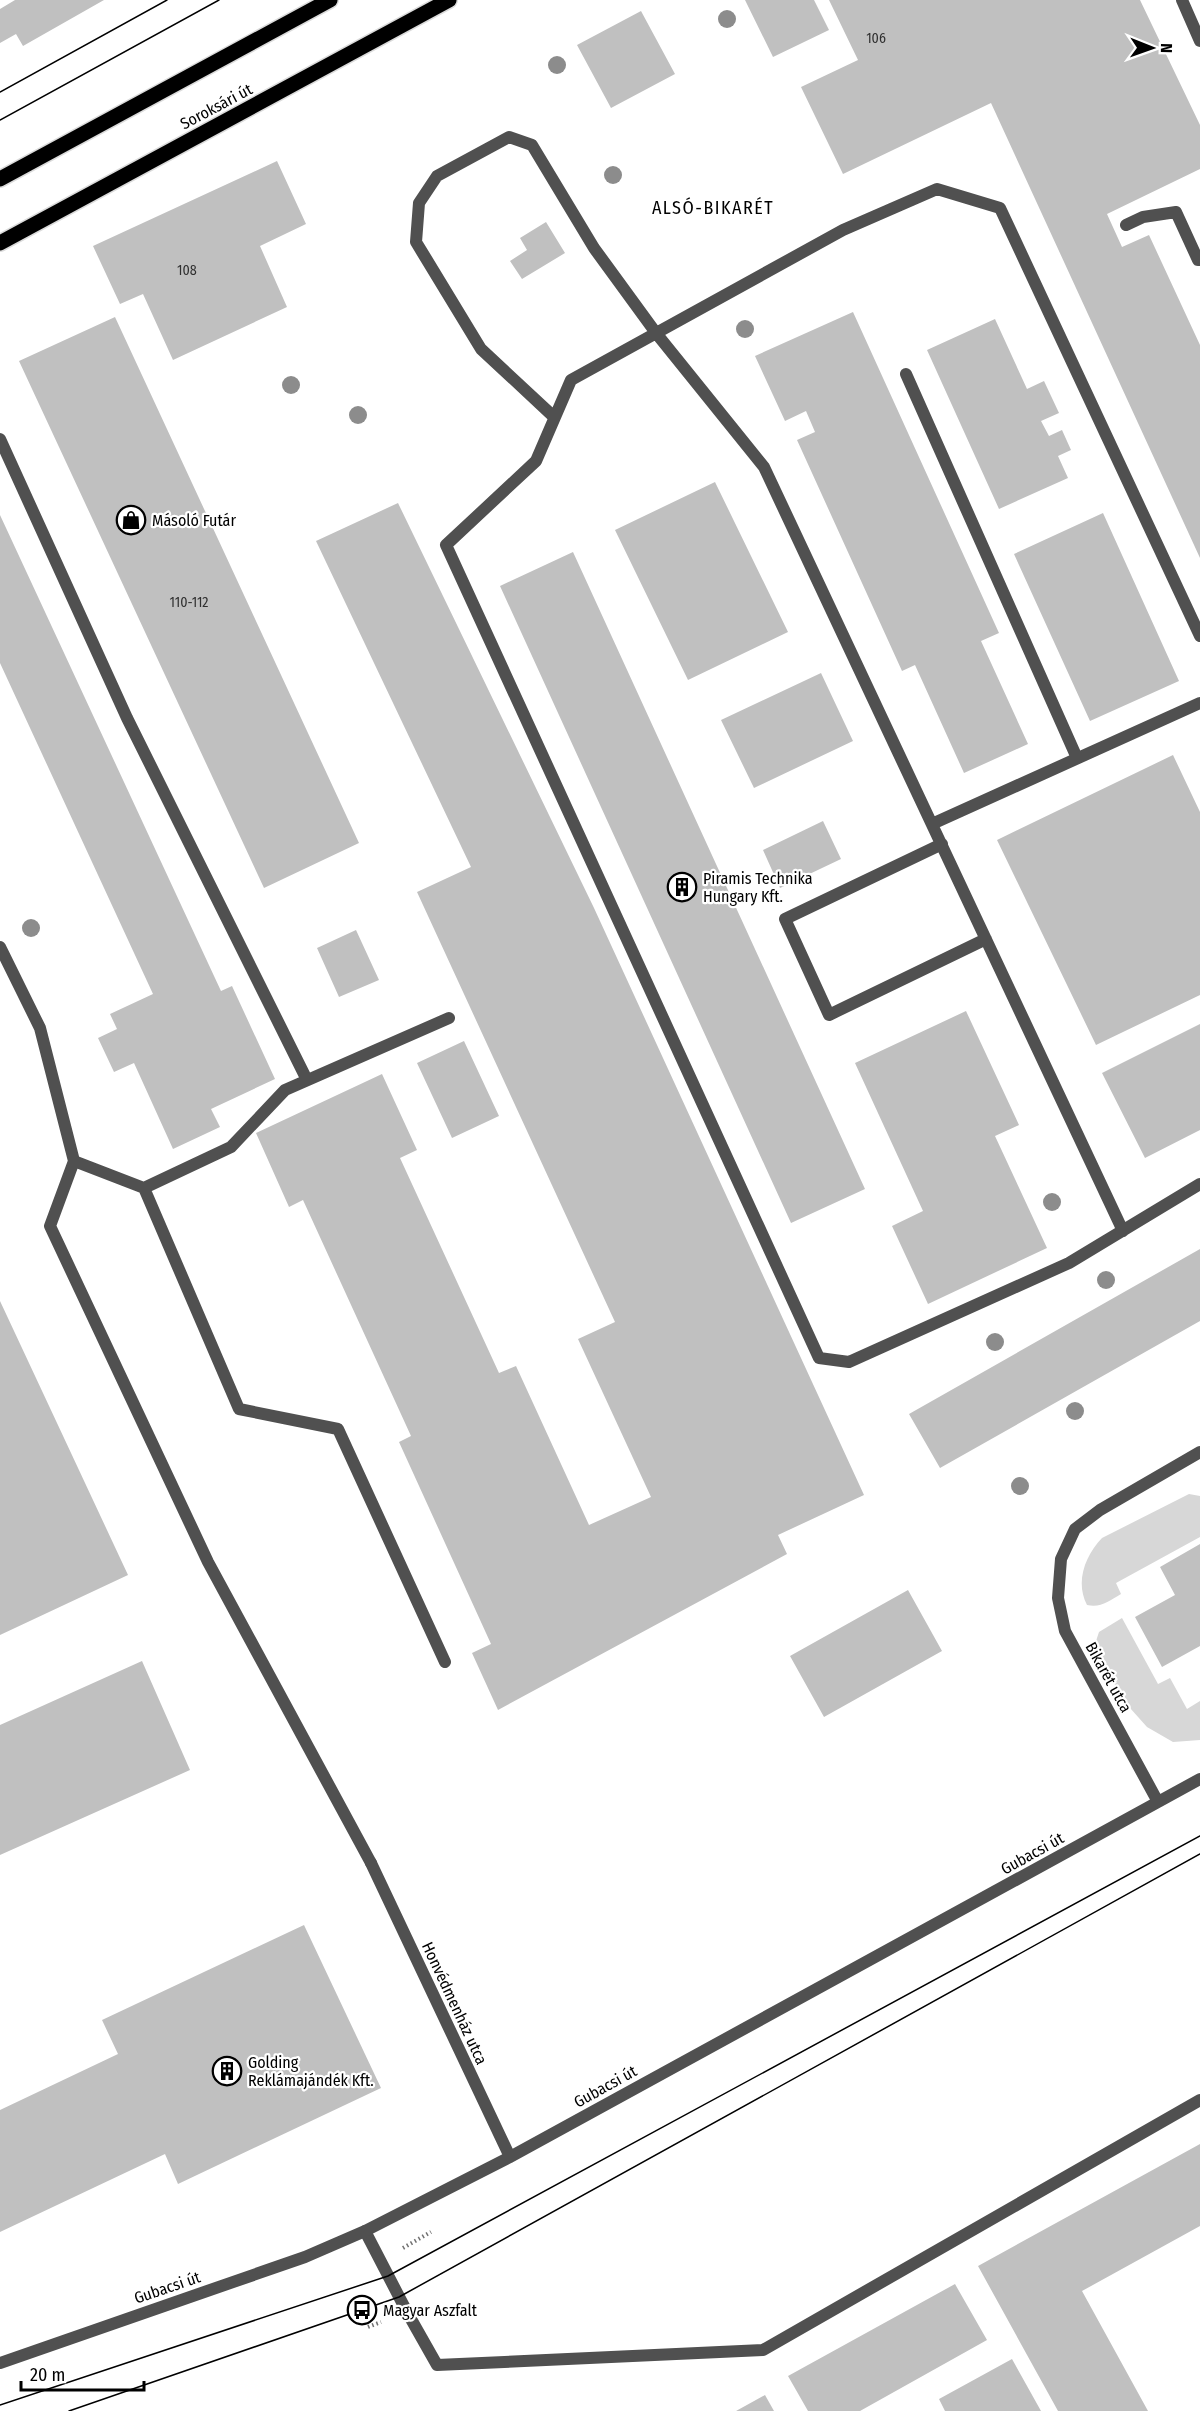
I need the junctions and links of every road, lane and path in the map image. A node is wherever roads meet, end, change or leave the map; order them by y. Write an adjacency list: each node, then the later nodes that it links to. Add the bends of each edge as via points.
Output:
1 (330, 0): 5 (main road)
2 (449, 0): 7 (main road, Soroksári út)
3 (1182, 0): 4 (street)
4 (1200, 41)
5 (0, 179)
6 (1126, 225): 8 (street, via 1143,217 1176,212)
7 (0, 243)
8 (1200, 260)
9 (656, 333): 11 (street, via 571,380); 11 (street, via 594,248 532,145 509,137 437,176 419,203 416,242 482,349); 13 (street, via 843,230 937,189 1000,208); 16 (street, via 764,467)
10 (906, 375): 15 (street)
11 (554, 417): 25 (street, via 536,461 446,545 819,1358 849,1362 1069,1263)
12 (0, 439): 21 (street, via 127,718)
13 (1200, 636)
14 (1200, 703): 15 (street)
15 (1077, 758): 16 (street)
16 (932, 824): 17 (street)
17 (942, 844): 18 (street); 18 (street, via 785,919 829,1015)
18 (986, 939): 25 (street)
19 (0, 947): 22 (street, via 40,1028)
20 (448, 1018): 21 (street)
21 (307, 1080): 24 (street, via 285,1090 231,1147)
22 (74, 1161): 24 (street); 31 (street, Honvédmenház utca, via 50,1226 208,1562 371,1863)
23 (1200, 1184): 25 (street)
24 (144, 1188): 27 (street, via 239,1409 338,1429)
25 (1123, 1230)
26 (1200, 1452): 29 (street, Bikarét utca, via 1091,1516 1075,1529 1060,1559 1058,1598 1065,1631)
27 (445, 1662)
28 (1200, 1779): 29 (street, Gubacsi út)
29 (1158, 1802): 31 (street, Gubacsi út)
30 (1200, 2100): 32 (street, via 763,2350 437,2365)
31 (510, 2157): 32 (street, Gubacsi út)
32 (365, 2231): 33 (street, Gubacsi út, via 305,2257)
33 (0, 2363)

